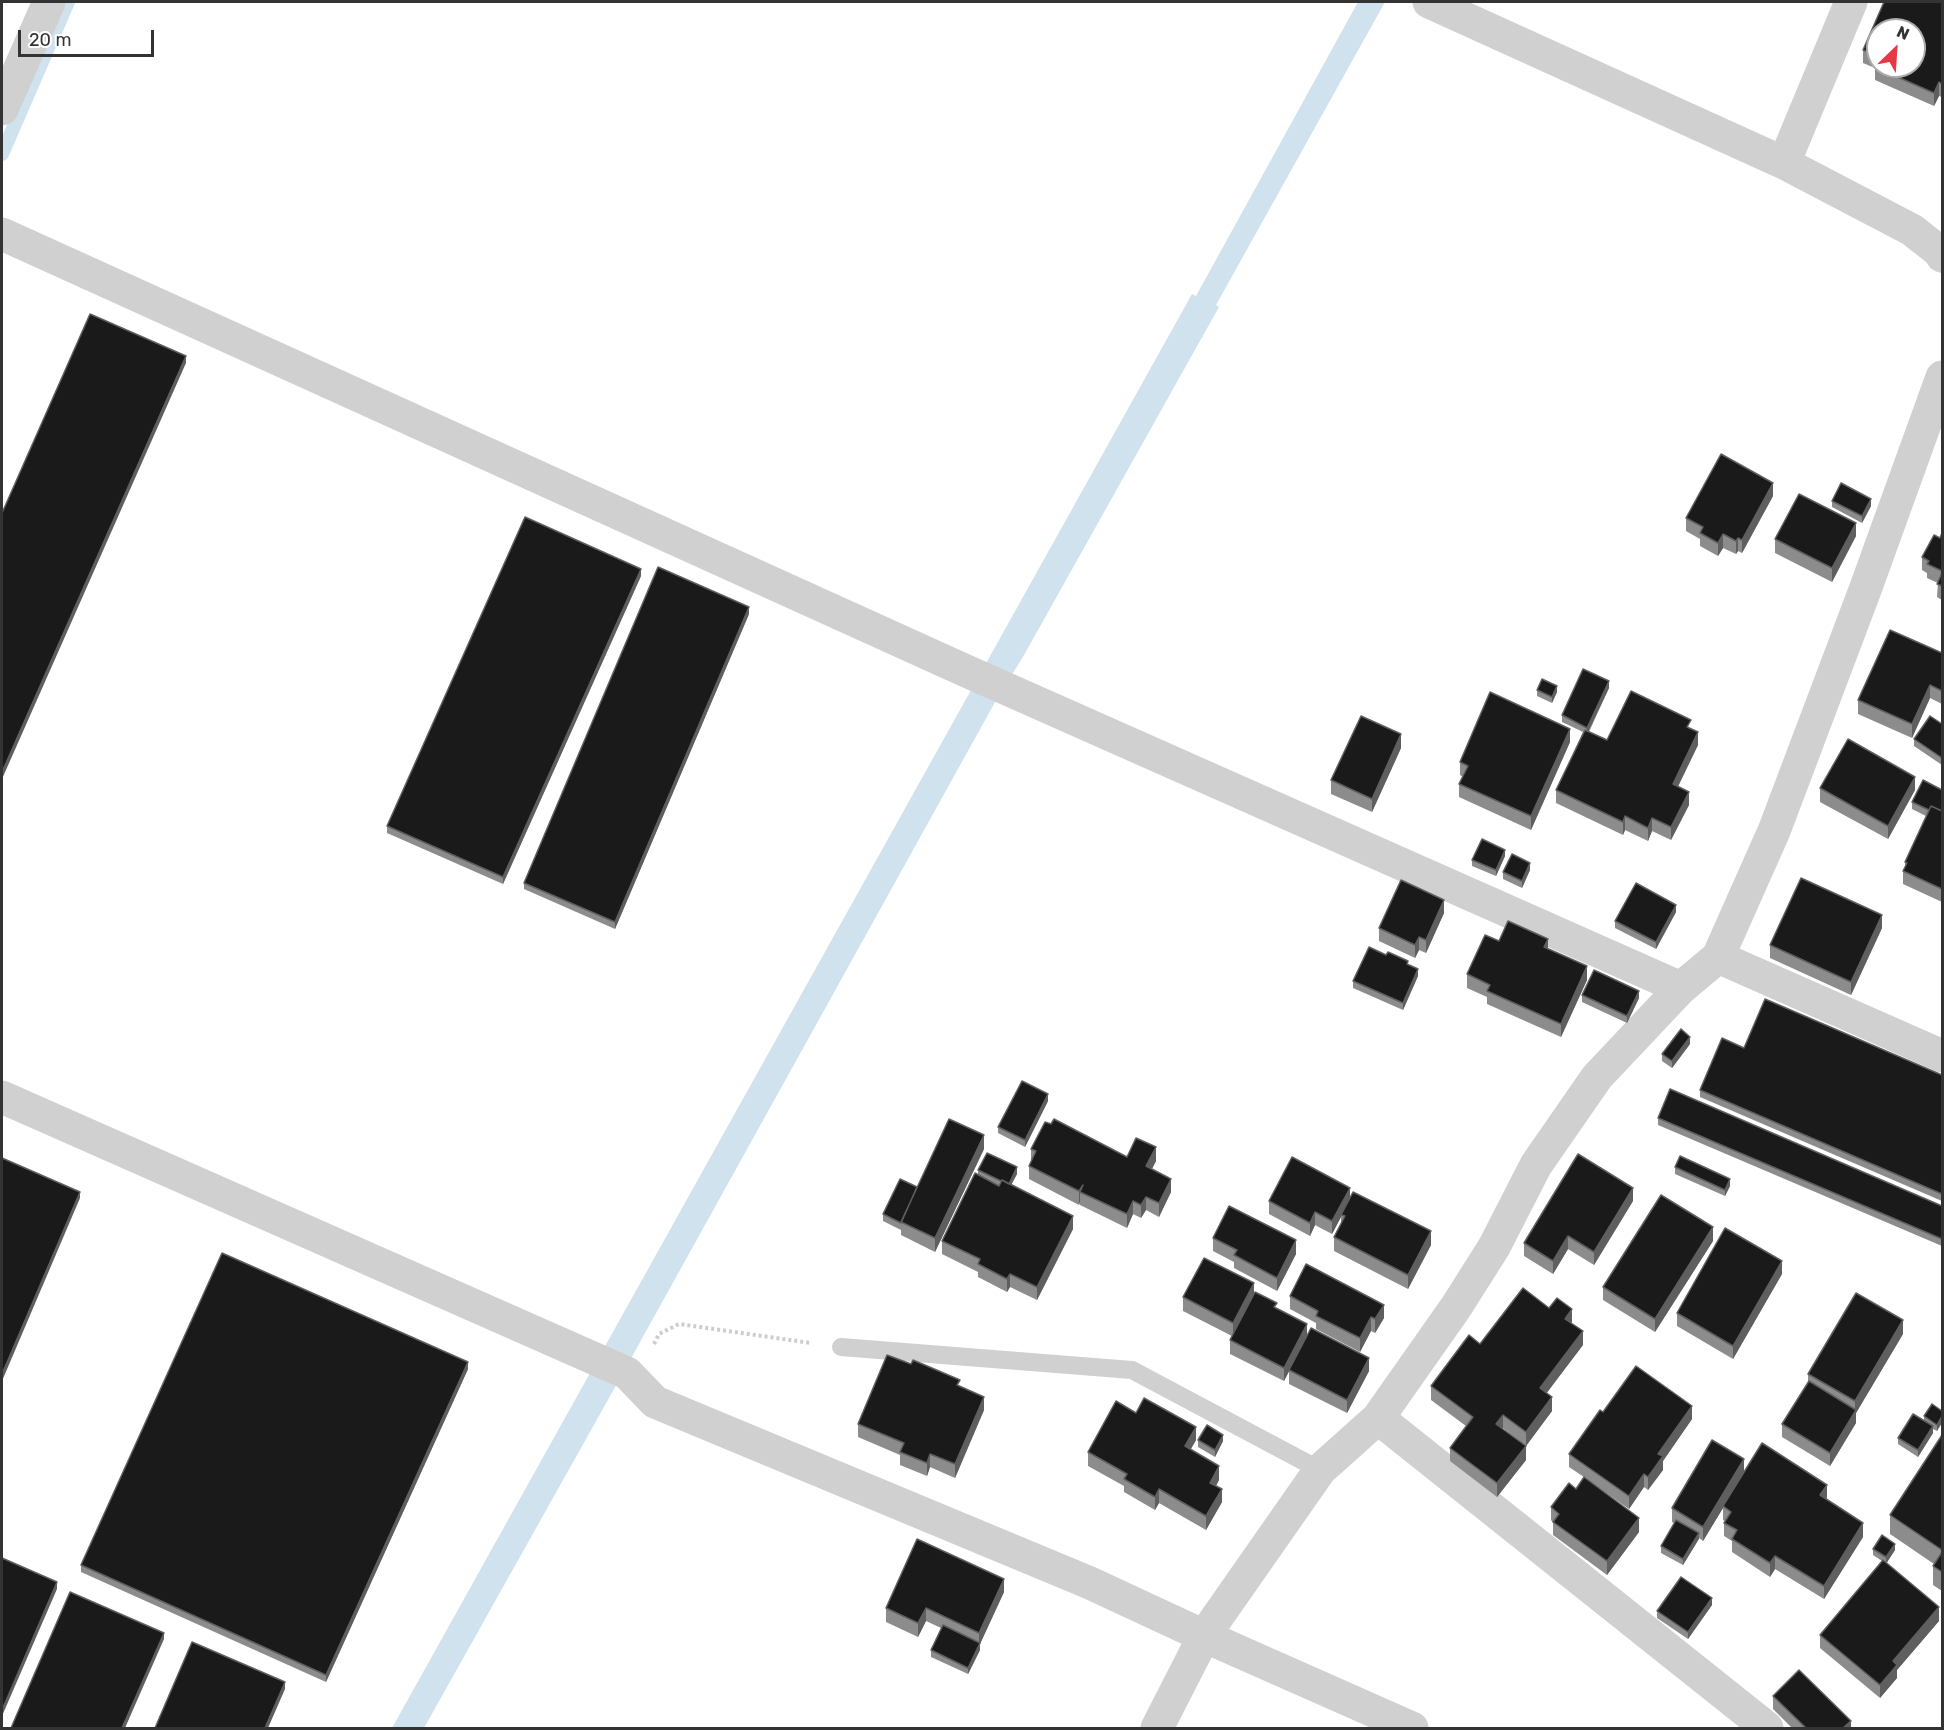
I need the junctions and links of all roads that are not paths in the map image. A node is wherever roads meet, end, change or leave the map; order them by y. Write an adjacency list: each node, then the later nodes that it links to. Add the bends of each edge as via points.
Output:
1 (49, 2): 4 (street)
2 (1429, 2): 5 (street)
3 (1851, 2): 5 (street)
4 (2, 109)
5 (1784, 163): 7 (street, via 1912,230)
6 (2, 234): 10 (street, via 964,670)
7 (1942, 256)
8 (1942, 377): 9 (street, via 1774,831)
9 (1718, 957): 10 (street); 11 (street)
10 (1681, 988): 14 (street, via 1597,1077 1536,1165 1494,1247 1462,1297)
11 (1942, 1056)
12 (2, 1097): 16 (street, via 596,1359 632,1378 655,1402 1090,1583)
13 (841, 1347): 15 (lane, via 1132,1370)
14 (1378, 1418): 15 (street); 19 (street)
15 (1320, 1470): 16 (street)
16 (1204, 1636): 17 (street); 18 (street)
17 (1157, 1728)
18 (1412, 1728)
19 (1767, 1728)

